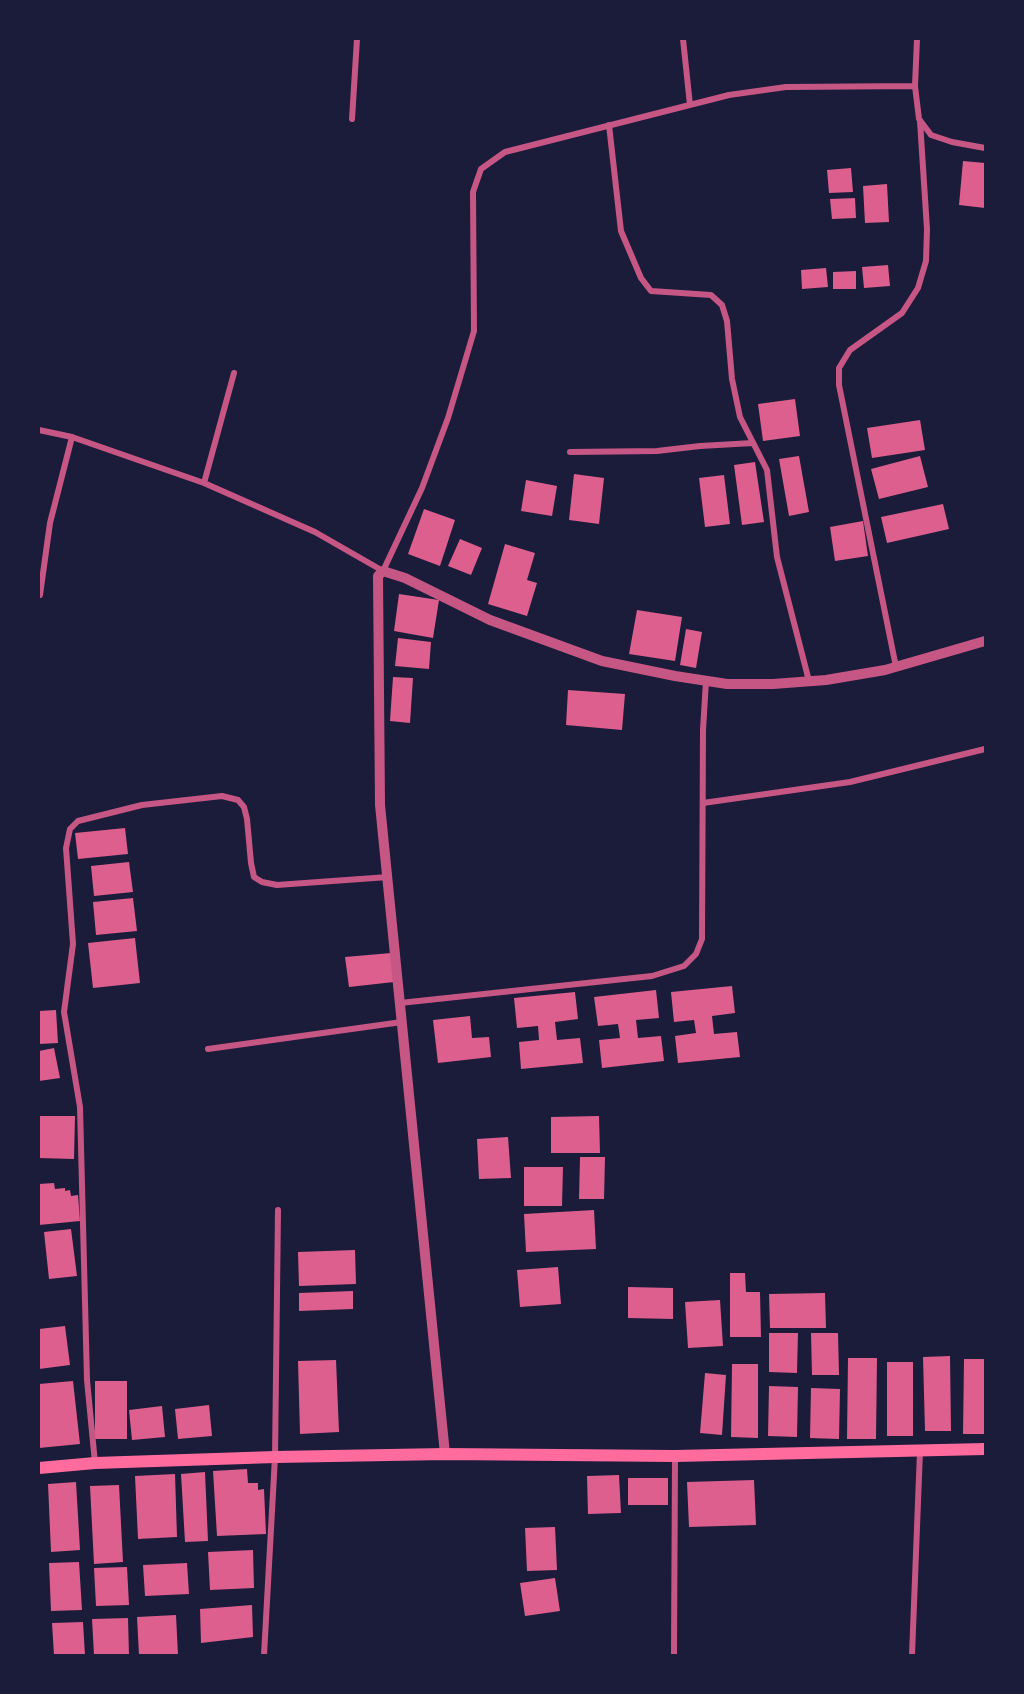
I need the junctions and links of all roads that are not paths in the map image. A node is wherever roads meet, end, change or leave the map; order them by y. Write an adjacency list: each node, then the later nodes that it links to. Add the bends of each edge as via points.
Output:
1 (357, 39): 6 (street)
2 (683, 39): 5 (street)
3 (917, 39): 4 (street)
4 (915, 86): 5 (street, via 786,87 729,94); 7 (street)
5 (690, 105): 8 (street)
6 (352, 119)
7 (920, 119): 9 (street, via 931,135); 19 (street, via 927,229 926,261 918,288 902,313 850,350 839,368 839,385)
8 (609, 125): 13 (street, via 621,231 631,258 651,291 711,295 722,305 740,417); 16 (street, via 505,152 482,169 473,192 474,331 422,488)
9 (985, 148)
10 (234, 373): 15 (street)
11 (39, 430): 12 (street)
12 (72, 438): 15 (street); 17 (street, via 50,523)
13 (753, 443): 14 (street, via 657,452); 21 (street, via 767,470 777,557)
14 (570, 452)
15 (204, 483): 16 (street, via 315,532)
16 (383, 571): 20 (street, via 490,620 602,661); 24 (street, via 378,576 378,703)
17 (40, 595)
18 (985, 641): 19 (street)
19 (896, 667): 21 (street)
20 (706, 681): 21 (street); 23 (street)
21 (809, 681)
22 (985, 749): 23 (street, via 850,782)
23 (703, 803): 25 (street, via 702,939 696,954 684,966 652,976)
24 (388, 877): 25 (street); 34 (street, via 277,885 262,882 254,877 244,807 238,800 222,796 142,805 78,821 70,829 66,848 73,944 64,1012 80,1107 87,1380)
25 (400, 1003): 26 (street)
26 (402, 1022): 27 (street); 31 (street)
27 (208, 1048)
28 (278, 1210): 33 (street)
29 (985, 1449): 30 (main road)
30 (920, 1451): 32 (main road); 38 (street)
31 (445, 1454): 32 (main road); 33 (main road)
32 (675, 1456): 37 (street)
33 (275, 1457): 34 (main road); 36 (street)
34 (95, 1463): 35 (main road)
35 (39, 1468)
36 (264, 1655)
37 (674, 1655)
38 (912, 1655)

